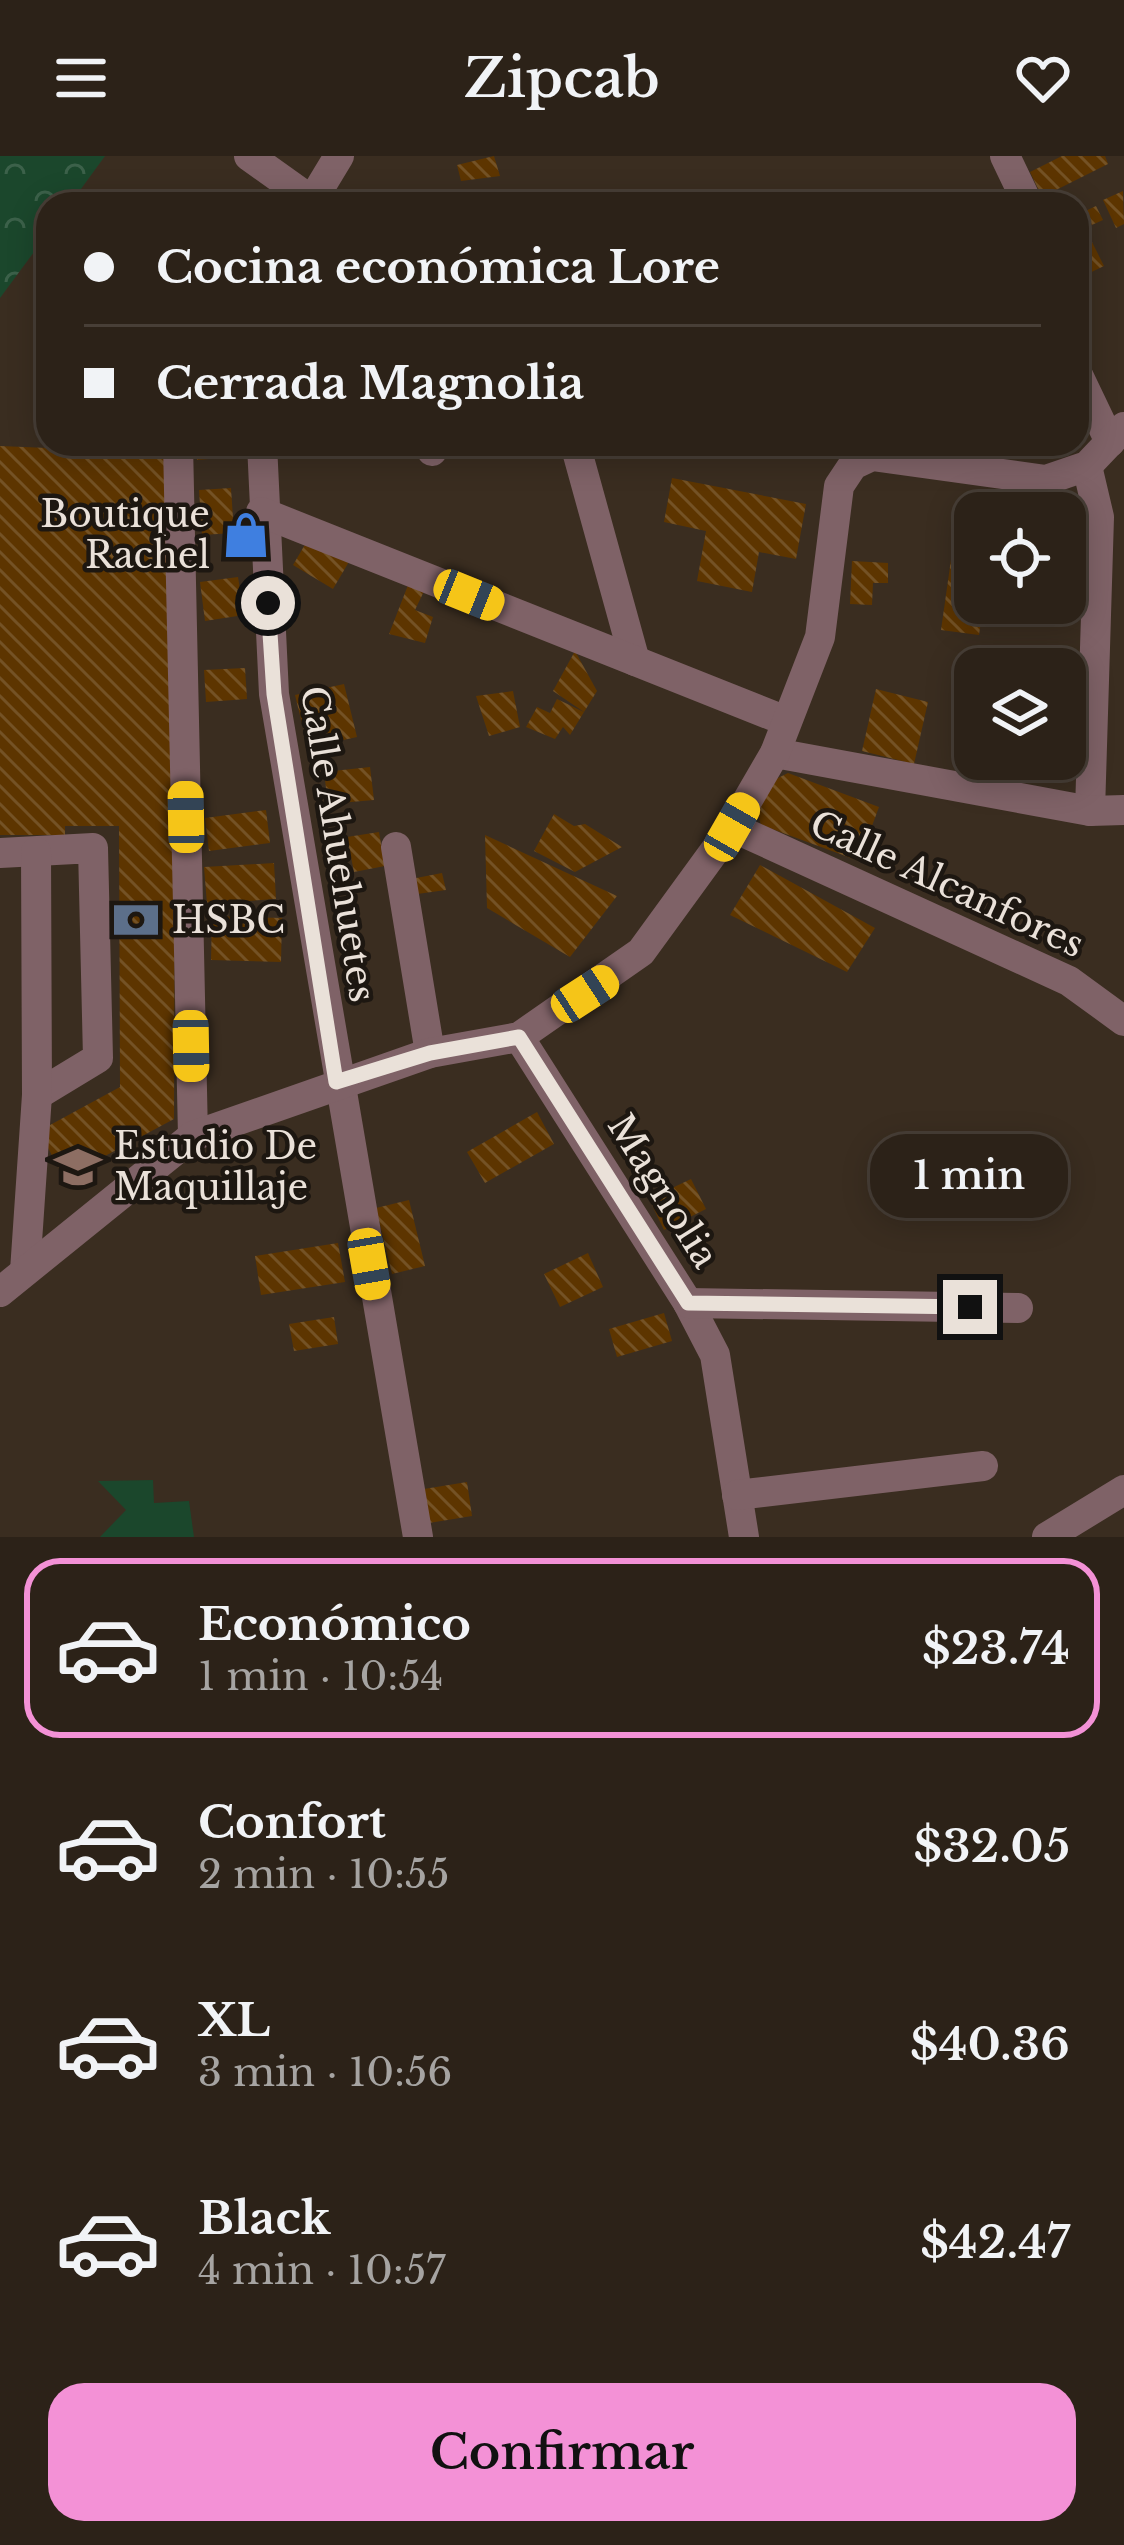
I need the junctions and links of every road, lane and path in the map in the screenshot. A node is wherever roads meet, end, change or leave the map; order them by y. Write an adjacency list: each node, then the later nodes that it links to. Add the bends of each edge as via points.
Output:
1 (249, 156): 4 (street)
2 (339, 156): 5 (street)
3 (1005, 156): 6 (street)
4 (298, 192)
5 (317, 192)
6 (1022, 192)
7 (1089, 392): 8 (street)
8 (1117, 435): 12 (street)
9 (178, 456): 29 (street)
10 (262, 456): 13 (street, Calle Ahuehuetes)
11 (577, 456): 15 (street)
12 (1087, 466): 14 (street); 16 (street, via 1046,480 872,456 853,465 839,486 820,637)
13 (261, 512): 15 (street); 27 (street, Calle Ahuehuetes, via 274,694)
14 (1111, 648): 19 (street)
15 (635, 661): 16 (street)
16 (786, 721): 17 (street)
17 (775, 753): 19 (street); 20 (street)
18 (1124, 810): 19 (street)
19 (1090, 811)
20 (732, 827): 24 (street, Calle Alcanfores, via 1069,981); 25 (street, via 641,952)
21 (395, 848): 26 (street)
22 (36, 852): 23 (street); 28 (street); 28 (street, via 93,848 98,1058)
23 (0, 853)
24 (1124, 1021)
25 (519, 1037): 26 (street); 33 (street, Magnolia)
26 (430, 1053): 27 (street)
27 (336, 1082): 29 (street); 38 (street, Calle Ahuehuetes)
28 (37, 1095): 30 (street)
29 (193, 1136): 31 (street)
30 (14, 1194): 31 (street)
31 (25, 1271): 32 (street)
32 (0, 1292)
33 (688, 1303): 34 (street); 37 (street, Magnolia, via 715,1354)
34 (1018, 1308)
35 (982, 1466): 37 (street)
36 (1124, 1490): 40 (street)
37 (737, 1495): 39 (street, Magnolia)
38 (418, 1537)
39 (744, 1537)
40 (1047, 1537)

